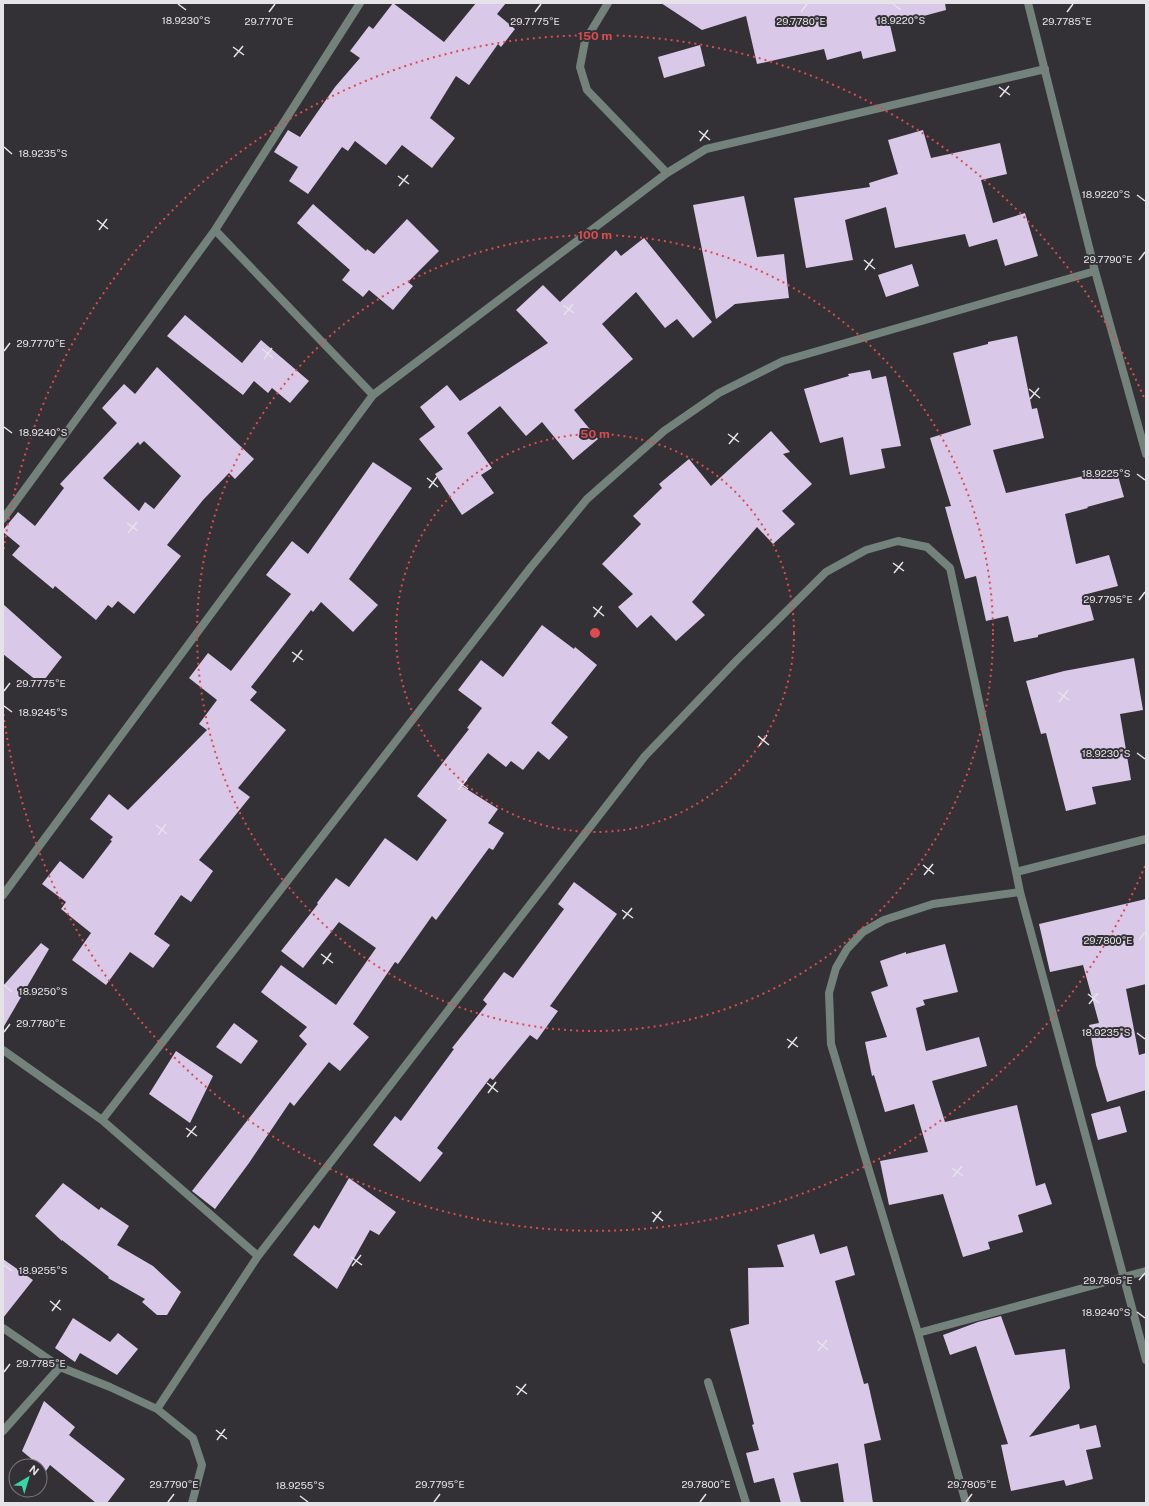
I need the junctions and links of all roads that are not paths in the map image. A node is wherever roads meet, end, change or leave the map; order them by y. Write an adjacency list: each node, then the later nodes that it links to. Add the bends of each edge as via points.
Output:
1 (360, 3): 6 (street)
2 (608, 3): 5 (street, via 585,41 580,67 587,90)
3 (1028, 3): 4 (street)
4 (1045, 69): 5 (street, via 706,149); 7 (street)
5 (667, 173): 8 (street)
6 (215, 230): 8 (street); 10 (street)
7 (1095, 271): 9 (street); 16 (street, via 783,361 719,393 664,431 587,499 531,567)
8 (373, 395): 14 (street)
9 (1146, 454)
10 (3, 519)
11 (1146, 839): 12 (street)
12 (1016, 872): 13 (street); 17 (street, via 950,568 927,547 898,541 866,550 826,572 645,756)
13 (1020, 892): 19 (street); 21 (street, via 933,904 884,920 863,932 847,949 836,968 829,993 832,1044)
14 (3, 895)
15 (3, 1050): 16 (street)
16 (102, 1120): 17 (street)
17 (258, 1256): 25 (street)
18 (1146, 1271): 19 (street)
19 (1124, 1277): 21 (street); 22 (street)
20 (3, 1328): 23 (street)
21 (918, 1333): 29 (street)
22 (1146, 1360)
23 (60, 1367): 25 (street); 26 (street)
24 (708, 1382): 28 (street)
25 (157, 1409): 27 (street, via 193,1438 202,1465)
26 (3, 1431)
27 (192, 1503)
28 (746, 1503)
29 (966, 1503)

